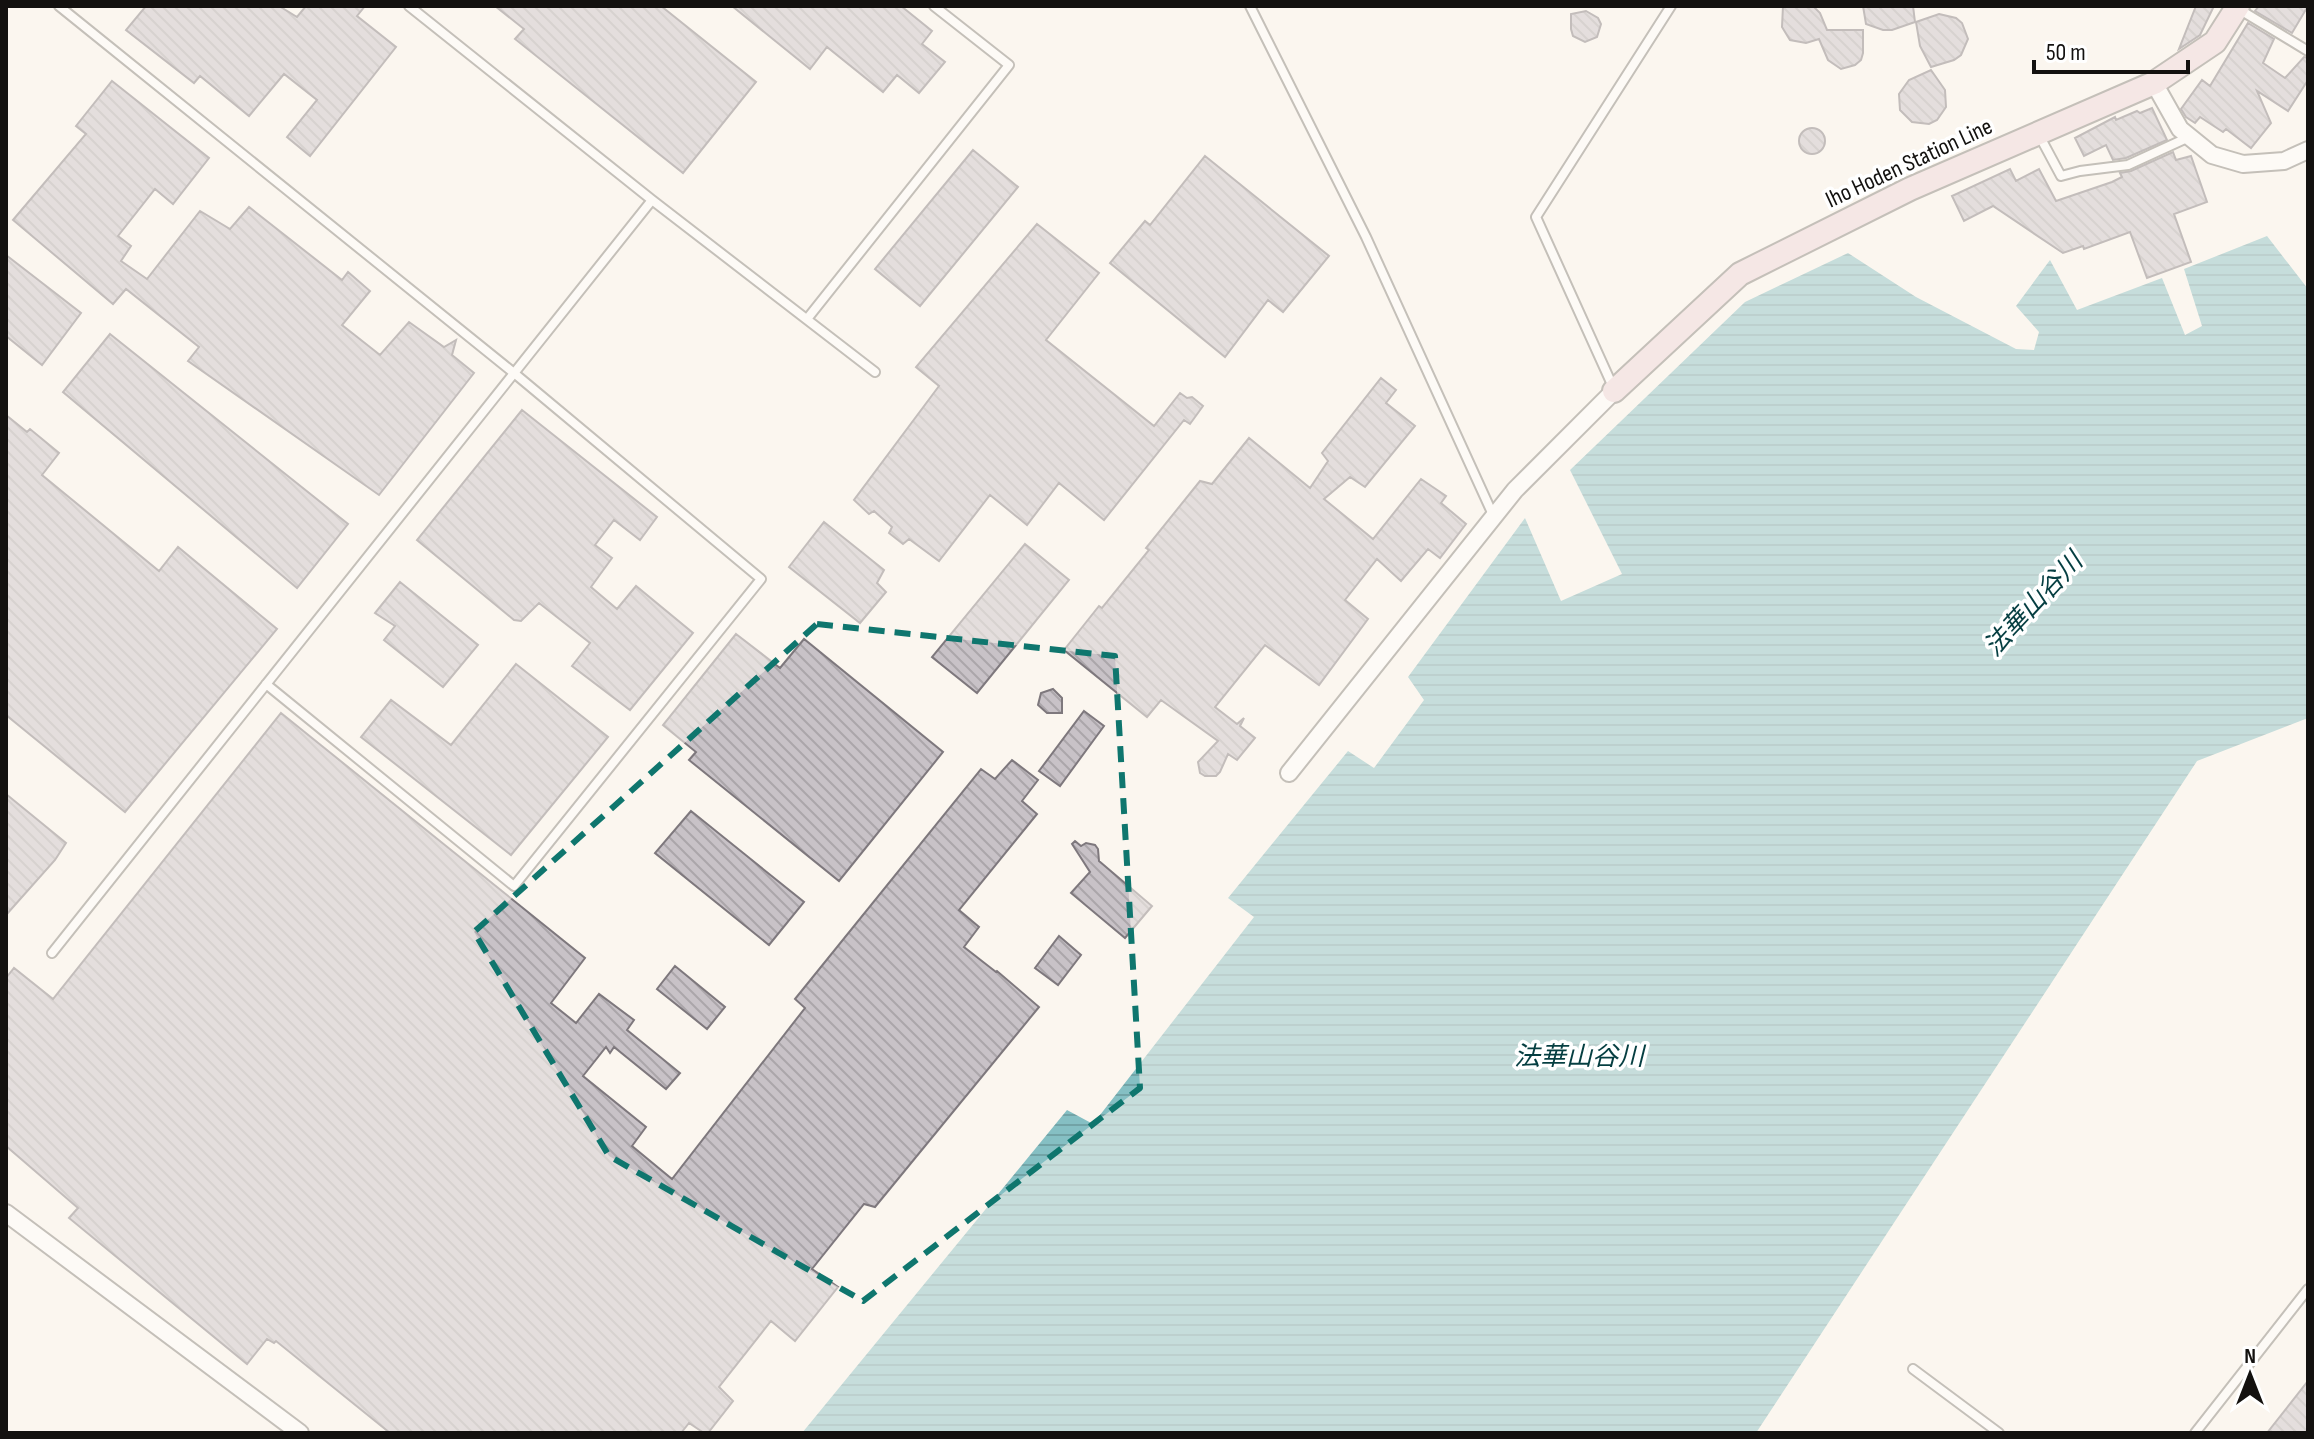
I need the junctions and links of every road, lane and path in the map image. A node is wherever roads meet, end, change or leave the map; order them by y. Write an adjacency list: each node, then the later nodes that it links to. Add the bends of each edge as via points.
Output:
1 (59, 6): 15 (lane)
2 (409, 6): 12 (lane)
3 (934, 6): 13 (lane, via 1009,65)
4 (1250, 6): 17 (lane, via 1366,237)
5 (1671, 6): 16 (lane, via 1536,217)
6 (2236, 7): 7 (lane); 8 (main road, Iho Hoden Station Line, via 2215,42)
7 (2308, 51)
8 (2154, 83): 9 (main road, Iho Hoden Station Line); 10 (street)
9 (2038, 133): 10 (lane, via 2061,176 2128,165); 16 (main road, Iho Hoden Station Line, via 1883,201 1740,274)
10 (2190, 137): 11 (street, via 2212,155 2243,164 2284,161)
11 (2308, 150)
12 (652, 200): 13 (lane); 15 (lane)
13 (807, 319): 14 (lane)
14 (875, 372)
15 (514, 373): 18 (lane); 18 (lane, via 761,579 751,592 514,886)
16 (1614, 391): 17 (street)
17 (1494, 517): 19 (street)
18 (266, 684): 20 (lane)
19 (1289, 773)
20 (52, 953)
21 (6, 1213): 24 (street)
22 (2308, 1289): 26 (lane)
23 (1913, 1369): 25 (lane)
24 (300, 1433)
25 (1999, 1433)
26 (2195, 1433)

